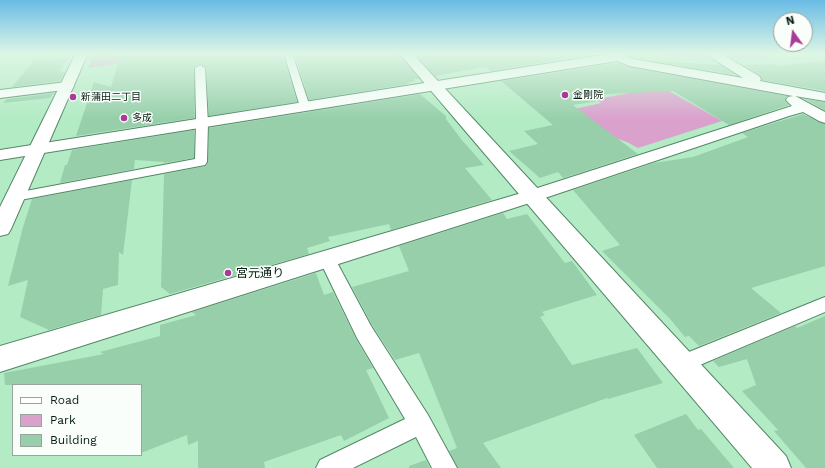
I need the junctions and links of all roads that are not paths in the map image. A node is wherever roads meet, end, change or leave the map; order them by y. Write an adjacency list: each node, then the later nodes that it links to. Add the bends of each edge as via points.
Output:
1 (72, 75): 8 (street)
2 (200, 75): 16 (lane)
3 (295, 75): 13 (lane)
4 (424, 75): 9 (street)
5 (501, 75): 9 (street)
6 (704, 75): 10 (street)
7 (748, 75): 10 (street)
8 (67, 86): 11 (street); 17 (street)
9 (434, 86): 13 (street); 19 (street)
10 (768, 86): 12 (street); 14 (street)
11 (0, 94)
12 (825, 97)
13 (305, 107): 16 (street)
14 (805, 107): 15 (street); 19 (street)
15 (825, 118)
16 (202, 123): 17 (street); 20 (lane, via 201,162)
17 (36, 150): 18 (street); 20 (street)
18 (0, 155)
19 (532, 196): 22 (street); 25 (street)
20 (15, 197): 21 (street)
21 (0, 229)
22 (326, 259): 24 (street); 26 (lane, via 364,332)
23 (825, 304): 25 (lane)
24 (0, 359)
25 (681, 364): 29 (street)
26 (420, 423): 27 (lane); 28 (lane)
27 (328, 468)
28 (445, 468)
29 (774, 468)

